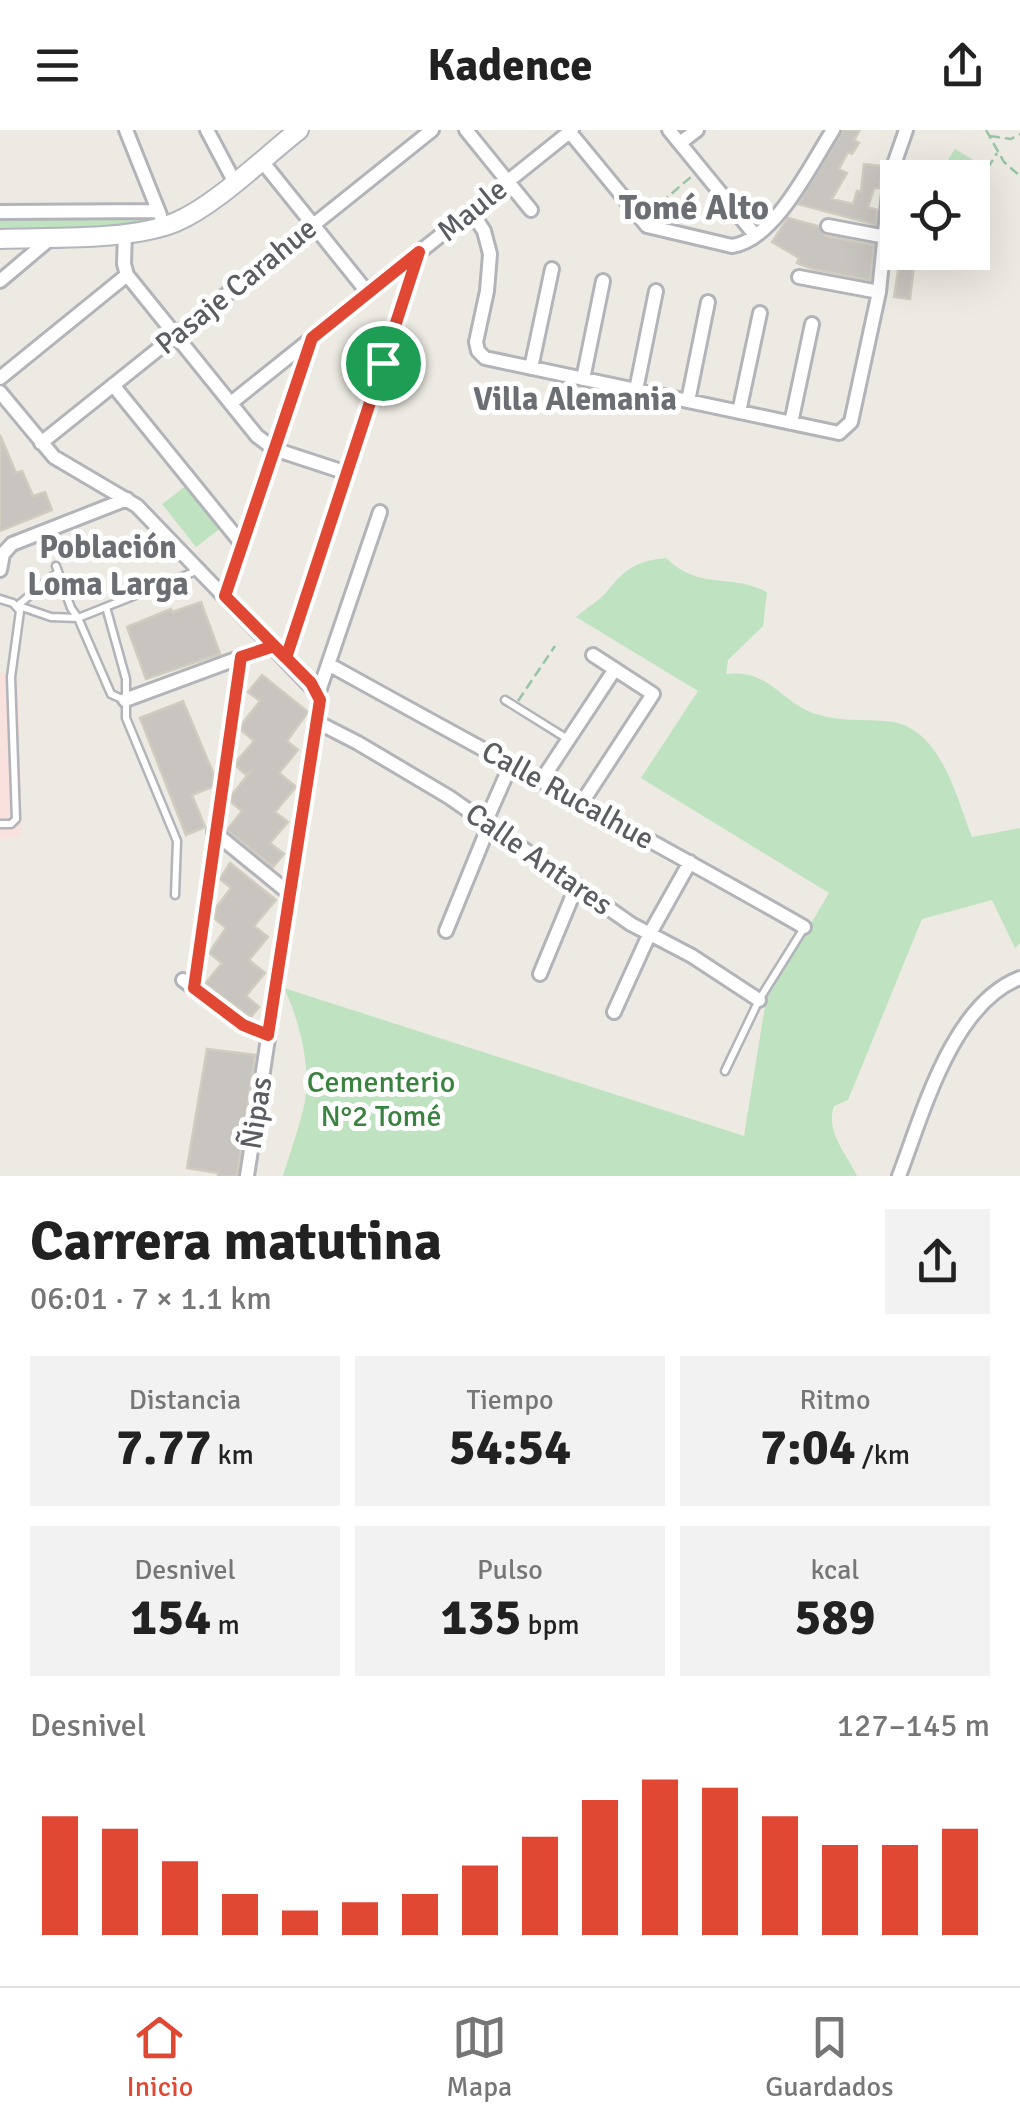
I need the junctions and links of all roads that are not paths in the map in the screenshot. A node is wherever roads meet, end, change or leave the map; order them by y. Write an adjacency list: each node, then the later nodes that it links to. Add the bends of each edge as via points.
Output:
1 (126, 130): 19 (street)
2 (207, 130): 14 (street)
3 (299, 130): 12 (main road)
4 (432, 130): 20 (street, Pasaje Carahue)
5 (466, 130): 15 (street)
6 (669, 130): 11 (street)
7 (697, 130): 11 (street)
8 (833, 130): 23 (street, via 784,207)
9 (906, 130): 13 (street)
10 (570, 131): 15 (street, Maule); 23 (street, via 640,220 655,229 732,246)
11 (680, 143): 23 (street)
12 (261, 160): 14 (main road); 20 (street)
13 (896, 160)
14 (234, 182): 19 (main road, via 196,212)
15 (508, 182): 16 (street); 17 (street, Maule)
16 (531, 210)
17 (471, 211): 27 (street, Maule); 42 (street, via 490,254 478,351)
18 (0, 212): 19 (street)
19 (161, 219): 22 (main road)
20 (313, 225): 36 (street); 40 (street, Pasaje Carahue)
21 (828, 226): 25 (street)
22 (125, 233): 24 (main road); 30 (street)
23 (755, 235)
24 (52, 236): 26 (main road); 33 (street)
25 (880, 236)
26 (0, 240)
27 (419, 252): 36 (street, Maule); 54 (street)
28 (552, 269): 42 (street)
29 (882, 270): 35 (street)
30 (127, 275): 40 (street); 43 (street)
31 (799, 277): 35 (street)
32 (604, 280): 44 (street)
33 (0, 281)
34 (656, 291): 46 (street)
35 (879, 292): 51 (street, via 851,422 836,433)
36 (368, 293): 41 (street, Maule)
37 (708, 302): 48 (street)
38 (760, 313): 50 (street)
39 (812, 324): 51 (street)
40 (176, 335): 45 (street, Pasaje Carahue); 49 (street)
41 (312, 338): 49 (street, Maule); 53 (street)
42 (531, 368): 44 (street)
43 (0, 378)
44 (583, 379): 46 (street)
45 (113, 385): 52 (street, Pasaje Carahue); 57 (street)
46 (636, 390): 48 (street)
47 (0, 392): 52 (street)
48 (688, 401): 50 (street)
49 (231, 403): 53 (street)
50 (739, 412): 51 (street)
51 (791, 423)
52 (41, 442): 55 (street, via 70,469)
53 (274, 450): 54 (street); 57 (street)
54 (347, 473): 68 (street)
55 (128, 499): 58 (street, via 12,544); 59 (street)
56 (380, 512): 69 (street)
57 (242, 544): 60 (street)
58 (0, 570)
59 (199, 570): 60 (street); 63 (lane)
60 (225, 596): 65 (street)
61 (0, 599): 62 (lane)
62 (18, 606): 64 (lane); 64 (lane, via 57,569); 80 (lane, via 10,677 16,819)
63 (106, 607): 64 (lane); 72 (lane, via 126,679)
64 (78, 618): 72 (lane, via 111,694)
65 (274, 646): 67 (street); 68 (street)
66 (593, 655): 70 (street)
67 (241, 657): 72 (street); 81 (street)
68 (286, 658): 71 (street)
69 (330, 665): 71 (street); 76 (street, Calle Rucalhue)
70 (615, 669): 75 (street); 78 (street, via 653,694)
71 (318, 694): 74 (street, Ñipas)
72 (125, 700): 85 (lane, via 126,718 177,841)
73 (505, 700): 75 (lane)
74 (317, 722): 79 (street, Calle Antares); 84 (street, Ñipas)
75 (567, 739): 77 (street)
76 (511, 764): 77 (street, Calle Rucalhue); 79 (street)
77 (540, 781): 78 (street, Calle Rucalhue)
78 (581, 804): 82 (street, Calle Rucalhue)
79 (488, 822): 83 (street, Calle Antares); 87 (street)
80 (0, 824)
81 (214, 832): 84 (street); 93 (street, via 188,984 243,1025)
82 (690, 862): 86 (street, Calle Rucalhue); 88 (street)
83 (577, 885): 88 (street, Calle Antares); 89 (street)
84 (290, 894): 93 (street, Ñipas)
85 (175, 895)
86 (804, 927): 91 (lane)
87 (446, 932)
88 (649, 935): 91 (street, Calle Antares); 92 (street)
89 (540, 974)
90 (1020, 978): 96 (street, via 991,996 956,1038)
91 (758, 1000): 94 (lane)
92 (614, 1012)
93 (268, 1035): 95 (street, Ñipas)
94 (724, 1072)
95 (247, 1176)
96 (900, 1176)

